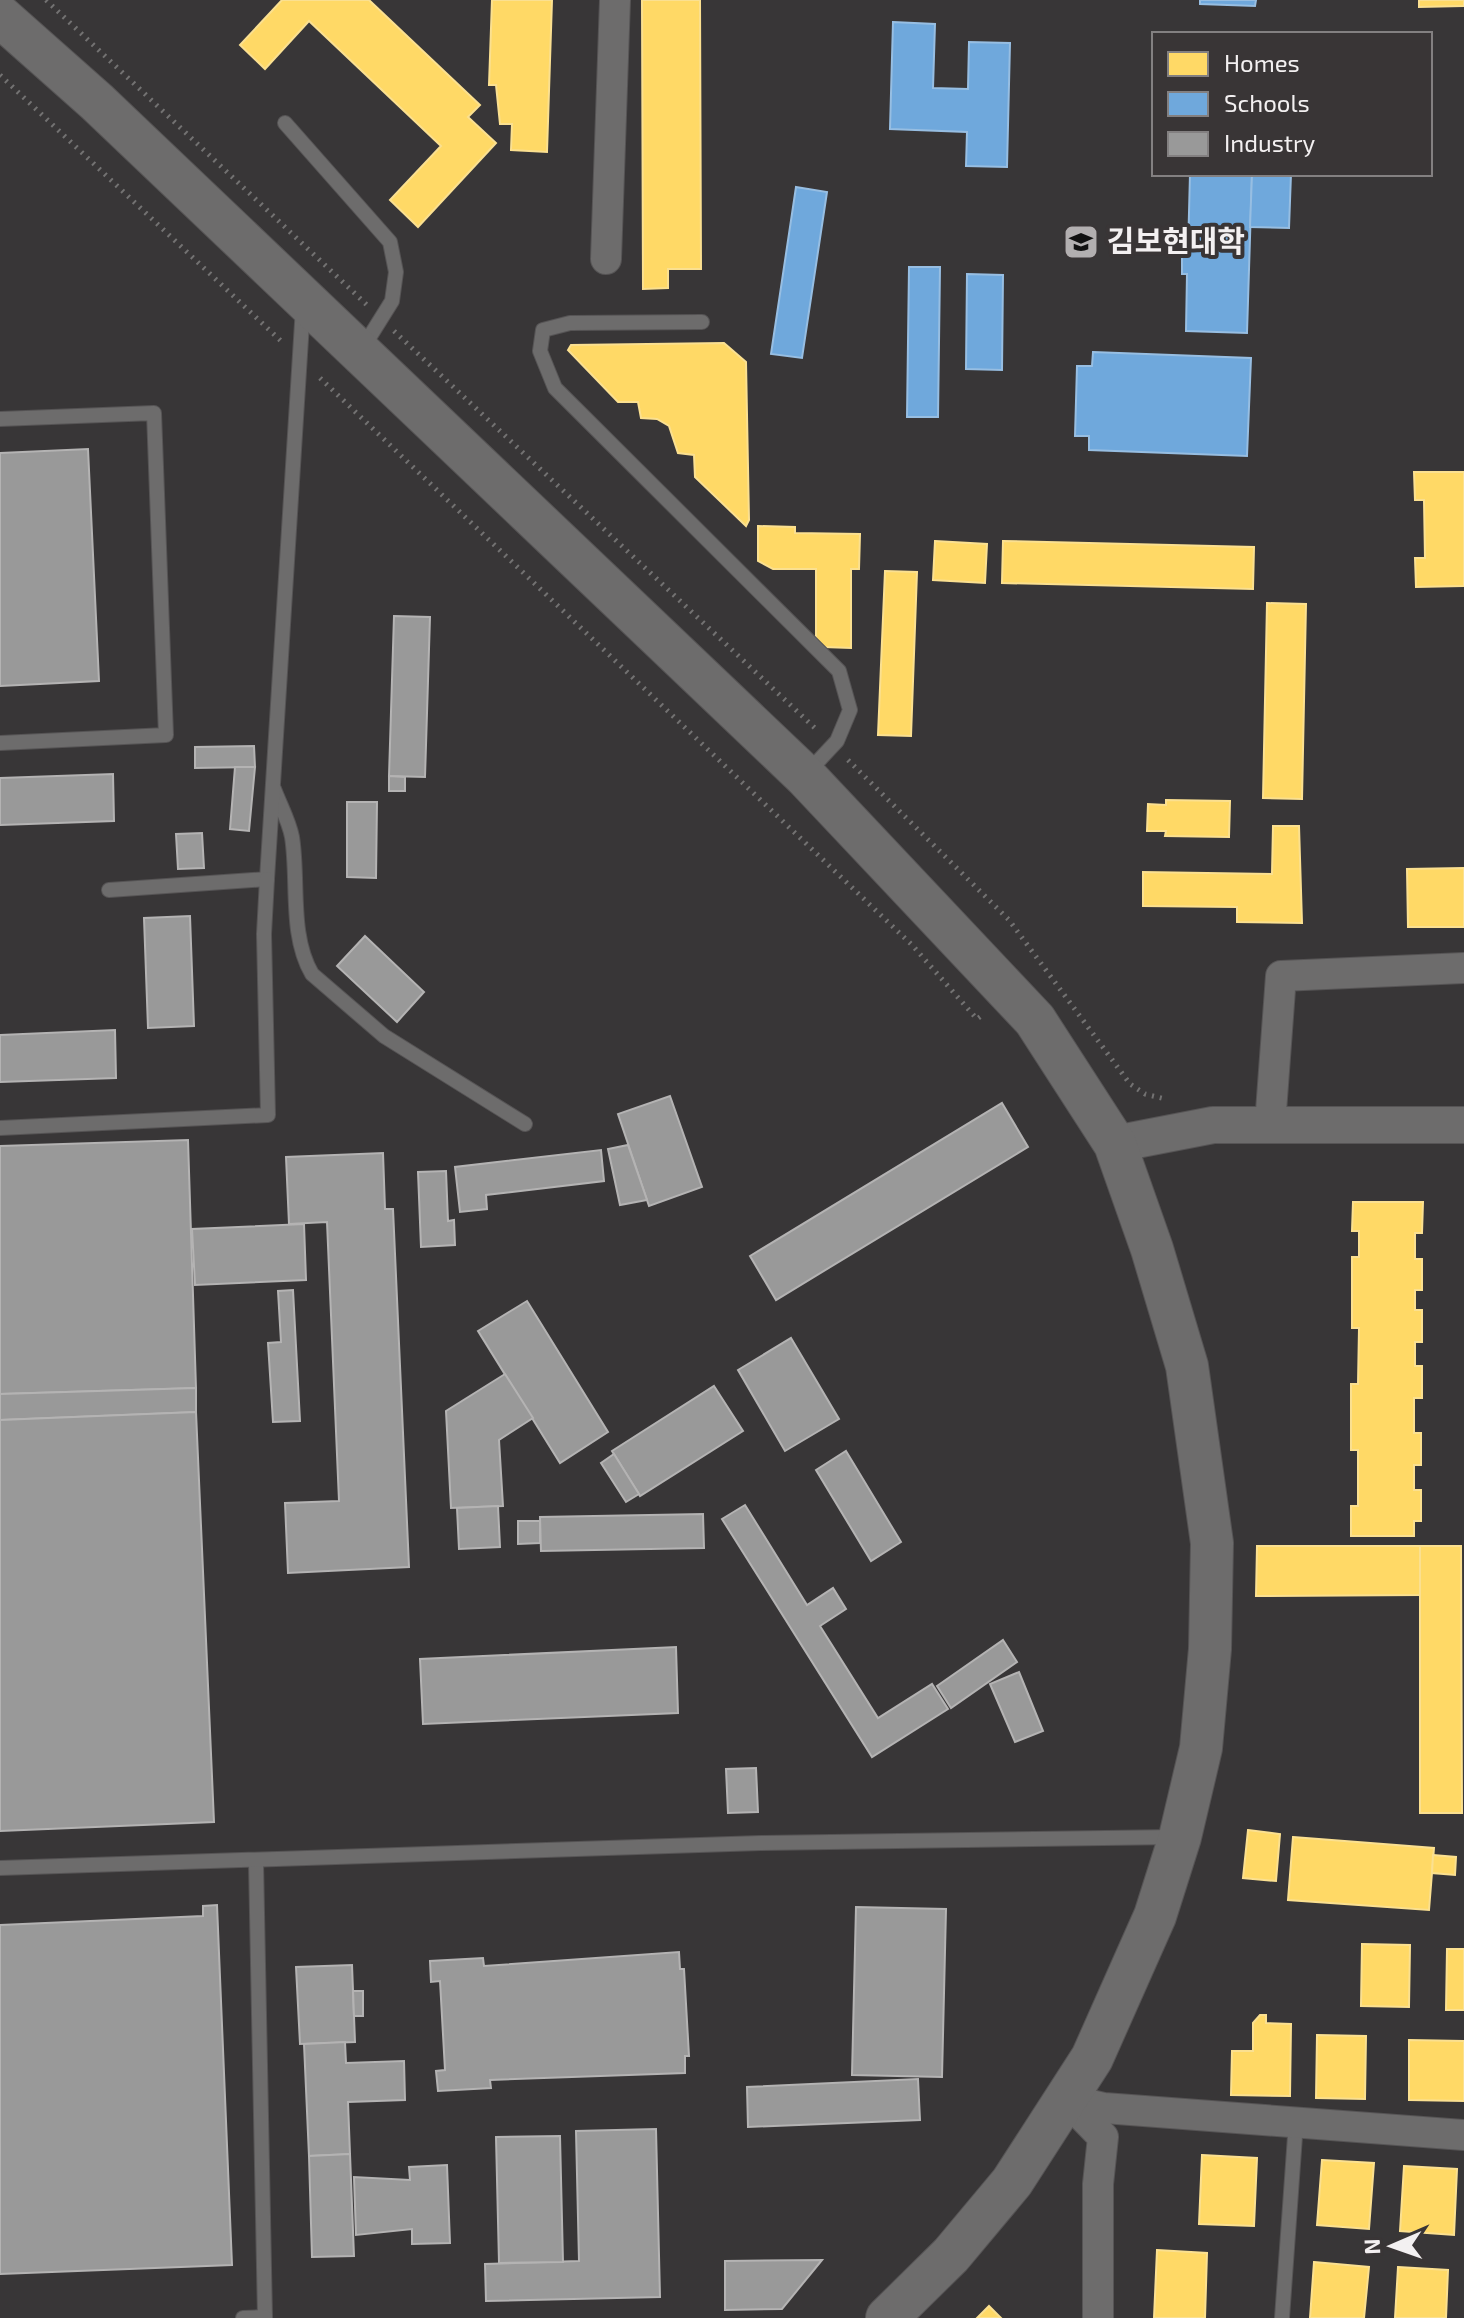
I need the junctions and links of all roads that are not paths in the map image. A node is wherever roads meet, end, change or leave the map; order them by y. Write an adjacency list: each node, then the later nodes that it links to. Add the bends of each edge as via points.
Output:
1 (615, 0): 4 (street)
2 (0, 16): 5 (main road)
3 (285, 123): 7 (lane, via 390,242 396,272 392,301)
4 (606, 259)
5 (304, 299): 7 (main road); 11 (lane)
6 (702, 322): 10 (lane, via 570,323 543,330 540,351 555,388 839,671 850,710 833,745)
7 (371, 336): 10 (main road)
8 (0, 419): 9 (lane, via 154,413 166,735)
9 (0, 743)
10 (805, 776): 19 (main road, via 1035,1020)
11 (273, 785): 12 (lane); 15 (lane, via 291,834 300,934 312,974 384,1036)
12 (267, 879): 13 (lane); 18 (lane, via 268,1115)
13 (109, 890)
14 (1464, 968): 16 (street, via 1281,976)
15 (525, 1124)
16 (1270, 1125): 17 (street); 19 (street, via 1213,1125)
17 (1464, 1125)
18 (0, 1128)
19 (1115, 1144): 20 (main road, via 1187,1366 1212,1543 1201,1748)
20 (1180, 1837): 21 (lane, via 761,1843); 23 (main road, via 1155,1916 1118,2002)
21 (256, 1862): 22 (lane); 26 (lane)
22 (0, 1868)
23 (1066, 2099): 24 (street, via 1104,2108); 28 (main road, via 1012,2182 951,2255); 29 (street, via 1103,2137)
24 (1296, 2122): 25 (street); 30 (lane)
25 (1464, 2135)
26 (265, 2317): 27 (lane)
27 (243, 2318)
28 (887, 2318)
29 (1098, 2318)
30 (1282, 2318)

